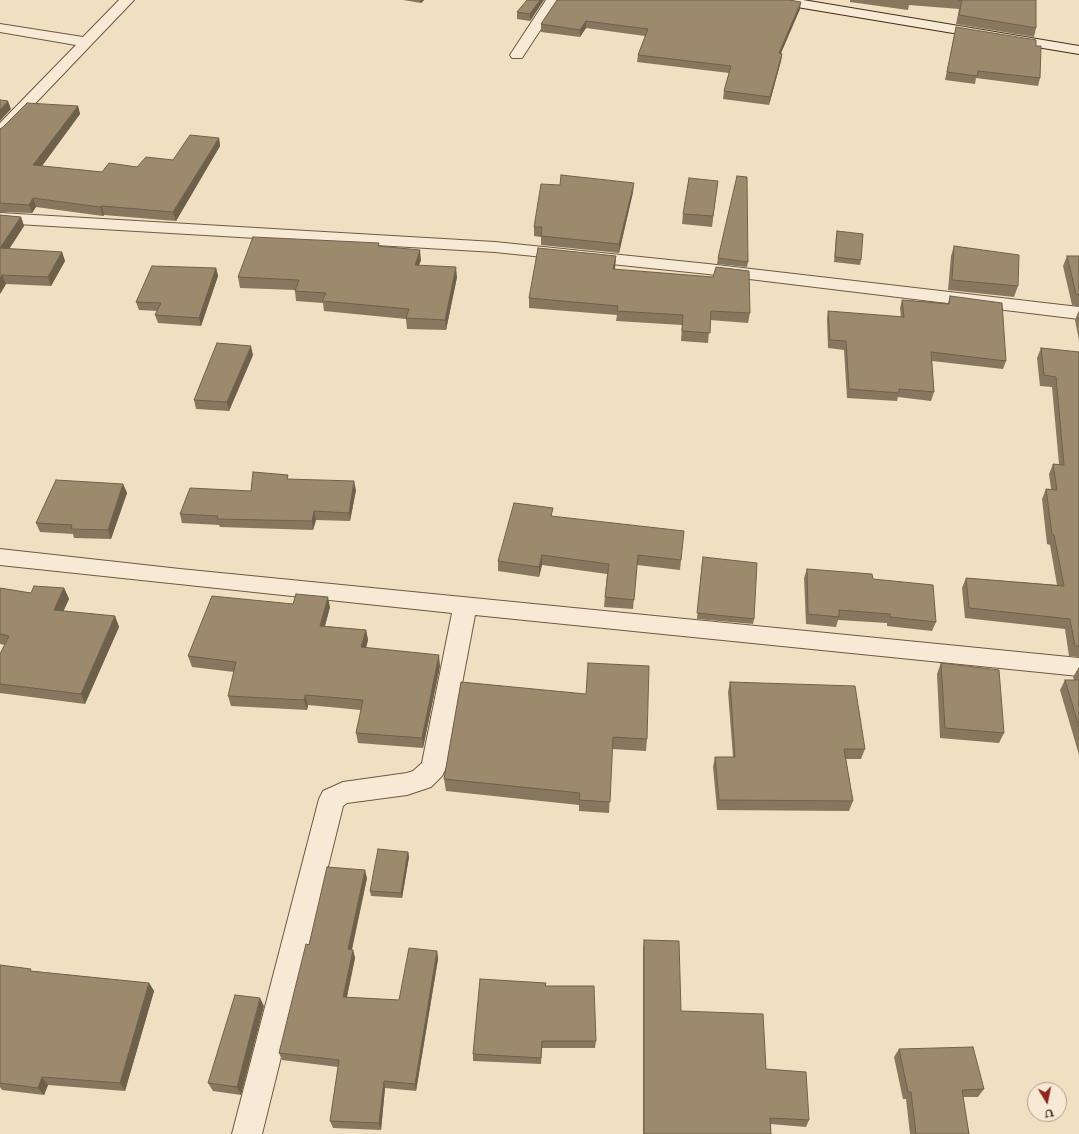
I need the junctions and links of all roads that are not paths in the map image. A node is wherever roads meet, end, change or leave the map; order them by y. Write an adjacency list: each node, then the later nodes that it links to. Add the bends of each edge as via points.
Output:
1 (127, 0): 5 (street)
2 (553, 0): 7 (street)
3 (779, 0): 6 (street)
4 (0, 28): 5 (street)
5 (87, 42): 8 (street)
6 (1079, 50)
7 (517, 55)
8 (0, 132)
9 (0, 218): 10 (street, via 495,247 708,269)
10 (1079, 313)
11 (0, 557): 12 (street, via 180,578)
12 (465, 606): 13 (street); 14 (street, via 433,768 422,779 407,784 344,792 332,799)
13 (1079, 667)
14 (247, 1134)

